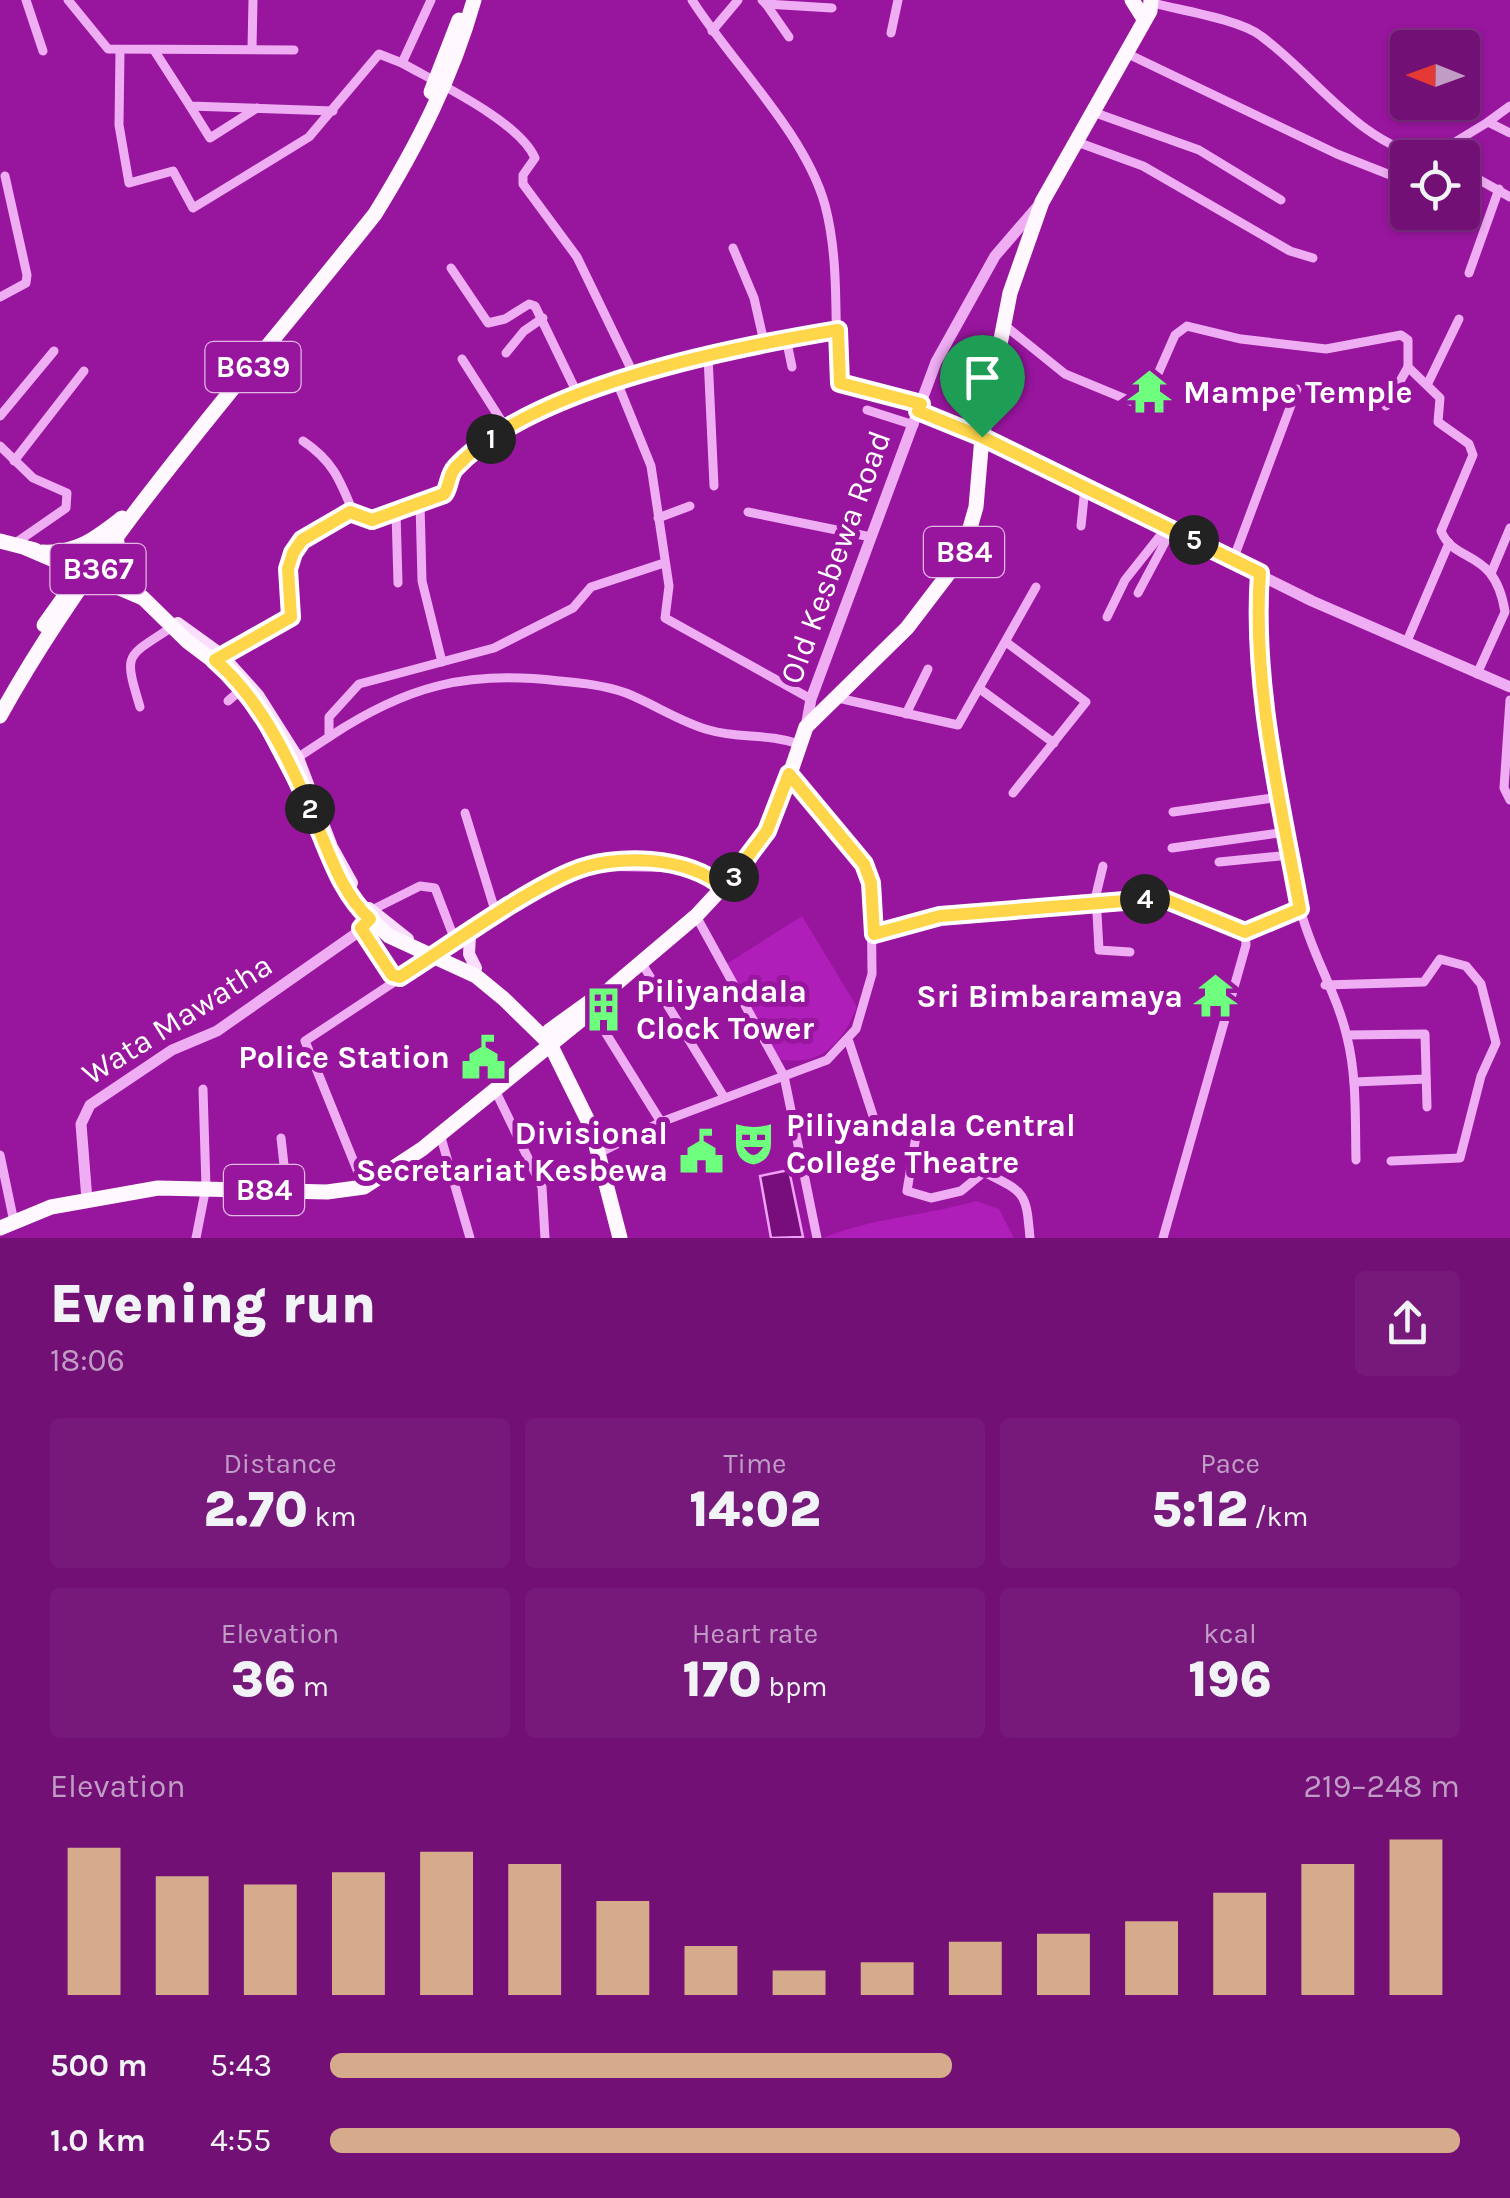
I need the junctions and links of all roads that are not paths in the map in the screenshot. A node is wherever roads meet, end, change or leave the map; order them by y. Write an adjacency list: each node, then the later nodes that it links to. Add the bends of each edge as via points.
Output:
1 (26, 0): 20 (street)
2 (68, 0): 17 (street, via 100,42)
3 (253, 0): 16 (street)
4 (431, 0): 22 (street)
5 (465, 0): 23 (main road, B639)
6 (474, 0): 23 (main road, B639)
7 (692, 0): 13 (street)
8 (738, 0): 13 (street)
9 (898, 0): 14 (street)
10 (1144, 0): 21 (main road, B84, via 1144,19); 33 (street, via 1258,32)
11 (764, 2): 12 (street); 15 (street)
12 (832, 8)
13 (712, 31): 49 (street, via 780,116 824,202)
14 (890, 33)
15 (788, 37)
16 (252, 48): 18 (street); 19 (street)
17 (120, 50): 18 (street); 27 (street, via 120,125 129,183 173,171 193,208 290,152)
18 (154, 50): 24 (street)
19 (294, 50)
20 (43, 51)
21 (1123, 52): 28 (main road, B84); 34 (street)
22 (402, 63): 23 (street); 27 (street, via 378,54)
23 (440, 84): 59 (street, via 530,146 535,158 523,184 576,256); 81 (main road, B639, via 353,227); 86 (main road, B639, via 410,158 375,214)
24 (190, 106): 26 (street); 26 (street, via 211,141)
25 (1510, 106): 29 (street)
26 (258, 108): 27 (street)
27 (332, 110)
28 (1093, 112): 32 (main road, B84); 39 (street, via 1199,150)
29 (1488, 122): 30 (street); 31 (street)
30 (1510, 133)
31 (1458, 140)
32 (1077, 142): 40 (main road, B84); 42 (street, via 1144,166)
33 (1390, 146)
34 (1390, 175)
35 (5, 176): 45 (street, via 27,275)
36 (1480, 179): 37 (street)
37 (1499, 189): 38 (street); 44 (street)
38 (1510, 197)
39 (1281, 200)
40 (1042, 202): 48 (main road, B84); 65 (street, Old Kesbewa Road, via 971,292)
41 (734, 248): 51 (street)
42 (1313, 258)
43 (451, 268): 46 (street, via 486,322 530,304)
44 (1469, 273)
45 (0, 297)
46 (542, 318): 53 (street); 63 (street)
47 (1459, 319): 61 (street)
48 (1001, 323): 56 (street, via 1064,374 1140,405 1175,335 1187,326 1326,349 1400,335 1408,340); 70 (main road, B84)
49 (838, 330): 50 (street); 65 (street, via 840,383)
50 (786, 338): 51 (street); 57 (street)
51 (764, 342): 54 (street)
52 (54, 351): 67 (street)
53 (506, 353)
54 (708, 356): 59 (street); 74 (street)
55 (462, 360): 69 (street)
56 (1408, 366): 61 (street); 64 (street)
57 (792, 367)
58 (84, 370): 73 (street)
59 (635, 378): 60 (street)
60 (617, 382): 63 (street); 82 (street, via 651,466)
61 (1428, 383): 88 (street, via 1440,398 1438,422 1474,455 1442,532)
62 (1296, 389): 91 (street)
63 (578, 395): 69 (street)
64 (1386, 406)
65 (920, 408): 68 (street, Old Kesbewa Road); 70 (street)
66 (867, 410): 68 (street)
67 (0, 416)
68 (914, 425): 87 (street, Old Kesbewa Road)
69 (506, 428): 76 (street, via 455,468 444,494)
70 (982, 437): 75 (street); 116 (main road, B84, via 976,508 962,556 907,628)
71 (303, 441): 78 (street, via 337,470)
72 (0, 446): 73 (street)
73 (14, 461): 89 (street, via 69,500)
74 (714, 486)
75 (1084, 487): 83 (street); 84 (street)
76 (420, 503): 79 (street); 109 (street, via 422,581)
77 (690, 506): 82 (street)
78 (354, 512): 79 (street, via 372,520); 108 (street, via 302,540 293,553 287,622)
79 (396, 512): 96 (street)
80 (748, 512): 87 (street)
81 (122, 518): 90 (main road, via 88,543); 93 (main road, B639)
82 (658, 518): 92 (street)
83 (1081, 526)
84 (1170, 528): 91 (street); 100 (street); 104 (street, via 1124,580)
85 (1510, 528): 94 (street)
86 (118, 537): 93 (main road, B639); 97 (main road, via 116,563)
87 (871, 538): 117 (street, Old Kesbewa Road)
88 (1449, 543): 94 (street); 106 (street)
89 (13, 544): 90 (main road, B367)
90 (44, 555): 93 (main road, B367); 103 (main road, via 60,576)
91 (1233, 560): 95 (street)
92 (664, 562): 109 (street, via 591,587 573,608 494,648); 117 (street, via 665,618)
93 (87, 570): 97 (main road, B367); 101 (main road, B639); 103 (main road, B639)
94 (1492, 570): 99 (street)
95 (1260, 573): 106 (street); 130 (street, via 1258,633)
96 (398, 582)
97 (130, 586): 101 (main road, via 96,587); 102 (main road, B367); 105 (main road, B367)
98 (1036, 588): 107 (street)
99 (1505, 588): 111 (street, via 1505,612)
100 (1138, 593)
101 (71, 604): 122 (main road, B639)
102 (163, 607): 108 (main road, B367)
103 (51, 614): 115 (main road, B639)
104 (1108, 618)
105 (172, 627): 108 (main road, B367); 120 (street, via 132,655 127,666)
106 (1407, 641): 111 (street)
107 (1006, 642): 114 (street); 125 (street, via 1086,702)
108 (218, 657): 113 (main road, B367); 127 (main road, B367, via 258,694)
109 (442, 662): 124 (street, via 359,684 329,717)
110 (928, 669): 121 (street)
111 (1477, 674): 112 (street)
112 (1510, 687)
113 (243, 688): 119 (street); 127 (main road, B367)
114 (980, 690): 121 (street, via 958,725); 125 (street)
115 (0, 696)
116 (834, 697): 121 (street); 123 (main road, B84)
117 (811, 699): 123 (street, Old Kesbewa Road)
118 (1510, 700): 131 (street, via 1504,788)
119 (228, 702)
120 (140, 706)
121 (906, 714)
122 (0, 716)
123 (806, 728): 126 (main road, B84)
124 (329, 737): 126 (street, via 427,687 511,675 622,692 714,732 770,734); 127 (street)
125 (1054, 743): 129 (street)
126 (799, 744): 128 (main road, B84)
127 (292, 761): 144 (main road, B367, via 336,872)
128 (789, 774): 139 (main road, B84, via 767,831); 146 (street, via 864,864)
129 (1013, 794)
130 (1280, 797): 133 (street); 134 (street)
131 (1510, 800)
132 (465, 812): 143 (street)
133 (1173, 812)
134 (1286, 832): 135 (street); 136 (street)
135 (1172, 848)
136 (1290, 854): 137 (street); 141 (street)
137 (1219, 862)
138 (1103, 866): 140 (street)
139 (724, 888): 142 (main road, B84); 143 (street, via 692,867 591,866)
140 (1097, 903): 145 (street, via 1162,898); 146 (street, via 940,916); 149 (street, via 1099,950)
141 (1300, 909): 145 (street); 153 (street)
142 (696, 916): 150 (main road, B84); 161 (street)
143 (497, 917): 147 (street)
144 (368, 919): 148 (main road, B367, via 389,936); 148 (street, via 428,885 435,888); 152 (street, via 389,972); 179 (street, Wata Mawatha, via 217,1032 172,1050 90,1104 82,1124)
145 (1245, 932): 187 (street)
146 (874, 934): 158 (street, via 864,1010)
147 (470, 935): 148 (street); 151 (main road)
148 (444, 951): 151 (main road, B367); 152 (street); 157 (main road, B367)
149 (1130, 952)
150 (641, 962): 154 (main road, B84); 166 (street)
151 (476, 968): 157 (main road, B367)
152 (400, 977): 177 (street, via 305,1041)
153 (1325, 985): 156 (street); 175 (street, via 1424,982 1440,959 1466,966 1483,988 1496,1046 1481,1076 1460,1158)
154 (611, 988): 155 (main road, B84); 157 (main road, B84, via 587,1000)
155 (592, 1011): 157 (main road, B84); 168 (street)
156 (1347, 1035): 162 (street, via 1422,1032); 163 (street)
157 (550, 1037): 159 (main road, B84); 160 (main road); 164 (main road, B84); 169 (main road, via 578,1082)
158 (849, 1042): 161 (street, via 827,1060); 186 (street, via 876,1125 916,1136 907,1191 931,1198 961,1191 984,1172 1024,1196)
159 (522, 1069): 160 (main road, via 547,1063); 164 (main road, B84)
160 (568, 1074): 169 (main road)
161 (784, 1076): 166 (street); 185 (street)
162 (1426, 1079): 163 (street); 167 (street)
163 (1354, 1082): 174 (street)
164 (496, 1086): 170 (main road, B84); 183 (street, via 542,1187)
165 (204, 1089): 176 (street)
166 (724, 1097): 168 (street)
167 (1426, 1107)
168 (661, 1122): 172 (street)
169 (593, 1132): 172 (main road)
170 (440, 1134): 177 (main road, B84); 182 (street)
171 (281, 1138): 178 (street)
172 (599, 1153): 184 (main road)
173 (0, 1155): 180 (street)
174 (1356, 1160)
175 (1391, 1161)
176 (206, 1187): 178 (main road, B84); 179 (main road, B84); 181 (street)
177 (364, 1187): 178 (main road, B84)
178 (287, 1192)
179 (87, 1200): 180 (main road, B84)
180 (7, 1225)
181 (196, 1238)
182 (470, 1238)
183 (545, 1238)
184 (620, 1238)
185 (816, 1238)
186 (1030, 1238)
187 (1162, 1238)

